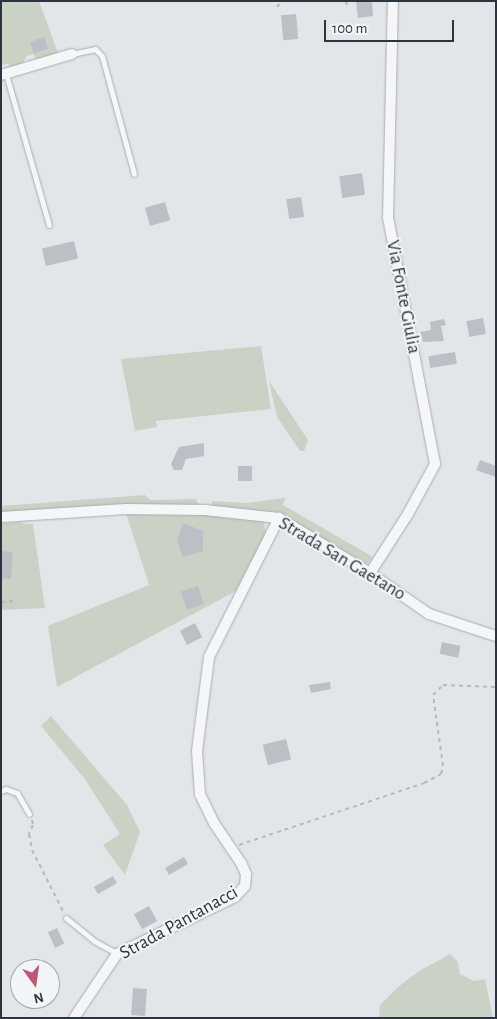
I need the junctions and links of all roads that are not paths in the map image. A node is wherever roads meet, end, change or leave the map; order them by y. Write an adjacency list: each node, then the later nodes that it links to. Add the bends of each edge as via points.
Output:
1 (393, 1): 8 (street, Via Fonte Giulia, via 388,218 435,464)
2 (72, 54): 3 (street); 4 (lane, via 95,49 102,56)
3 (3, 75): 5 (lane)
4 (134, 174)
5 (49, 225)
6 (1, 517): 7 (street, Strada San Gaetano, via 126,509 205,510)
7 (279, 518): 8 (street, Strada San Gaetano); 13 (street, Strada Pantanacci, via 214,644 206,672 197,781 205,806 246,874 241,892)
8 (370, 573): 9 (street, Strada San Gaetano, via 429,614)
9 (496, 636)
10 (1, 791): 11 (lane, via 6,789 17,793)
11 (29, 814)
12 (66, 918): 13 (lane, via 94,941)
13 (118, 954): 14 (street, Strada Pantanacci)
14 (74, 1018)

